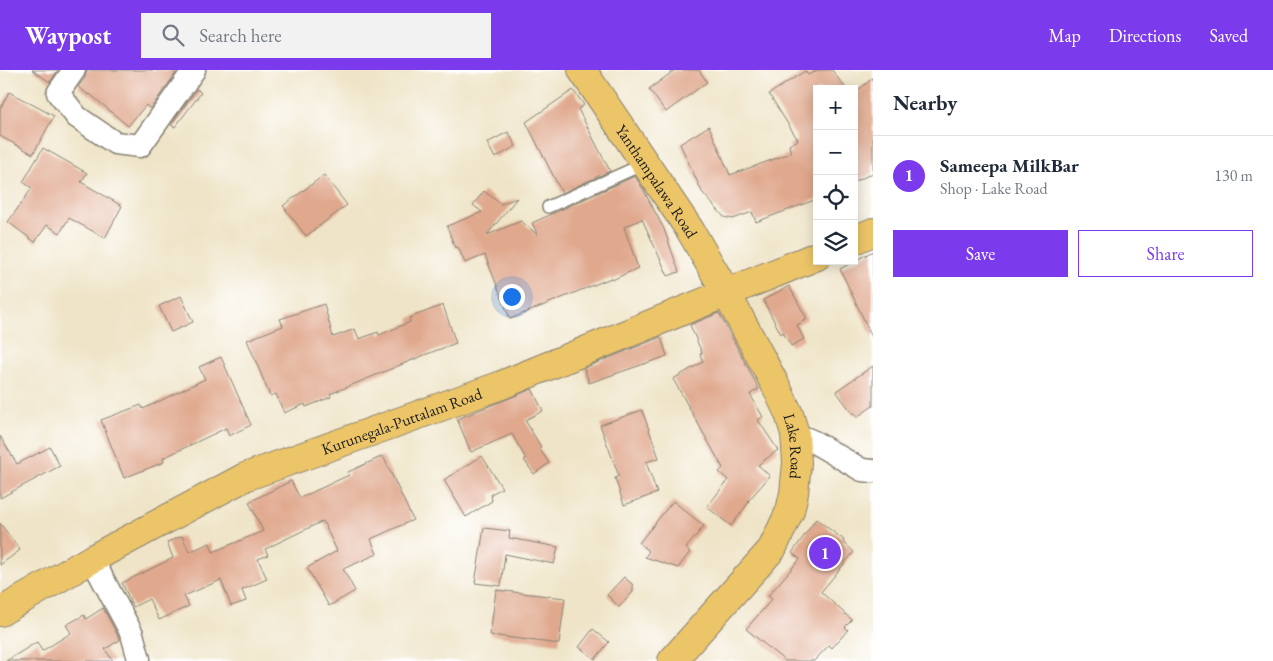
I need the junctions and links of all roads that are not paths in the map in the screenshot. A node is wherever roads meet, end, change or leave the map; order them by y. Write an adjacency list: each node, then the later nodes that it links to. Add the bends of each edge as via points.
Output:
1 (74, 70): 2 (street, via 58,93 77,117 115,143 140,146)
2 (194, 70)
3 (582, 70): 4 (main road, Yanthampalawa Road)
4 (646, 163): 5 (lane); 9 (main road, Yanthampalawa Road)
5 (548, 207)
6 (873, 232): 7 (main road)
7 (858, 238)
8 (813, 258): 9 (main road, Kurunegala-Puttalam Road)
9 (727, 294): 10 (main road, Lake Road, via 776,386); 12 (main road, Kurunegala-Puttalam Road, via 499,386 244,477)
10 (795, 434): 11 (street, via 862,470); 15 (main road, Lake Road, via 797,463 790,511 772,549)
11 (873, 470)
12 (92, 559): 13 (main road, Kurunegala-Puttalam Road); 14 (street, via 132,634)
13 (0, 612)
14 (138, 661)
15 (672, 661)

